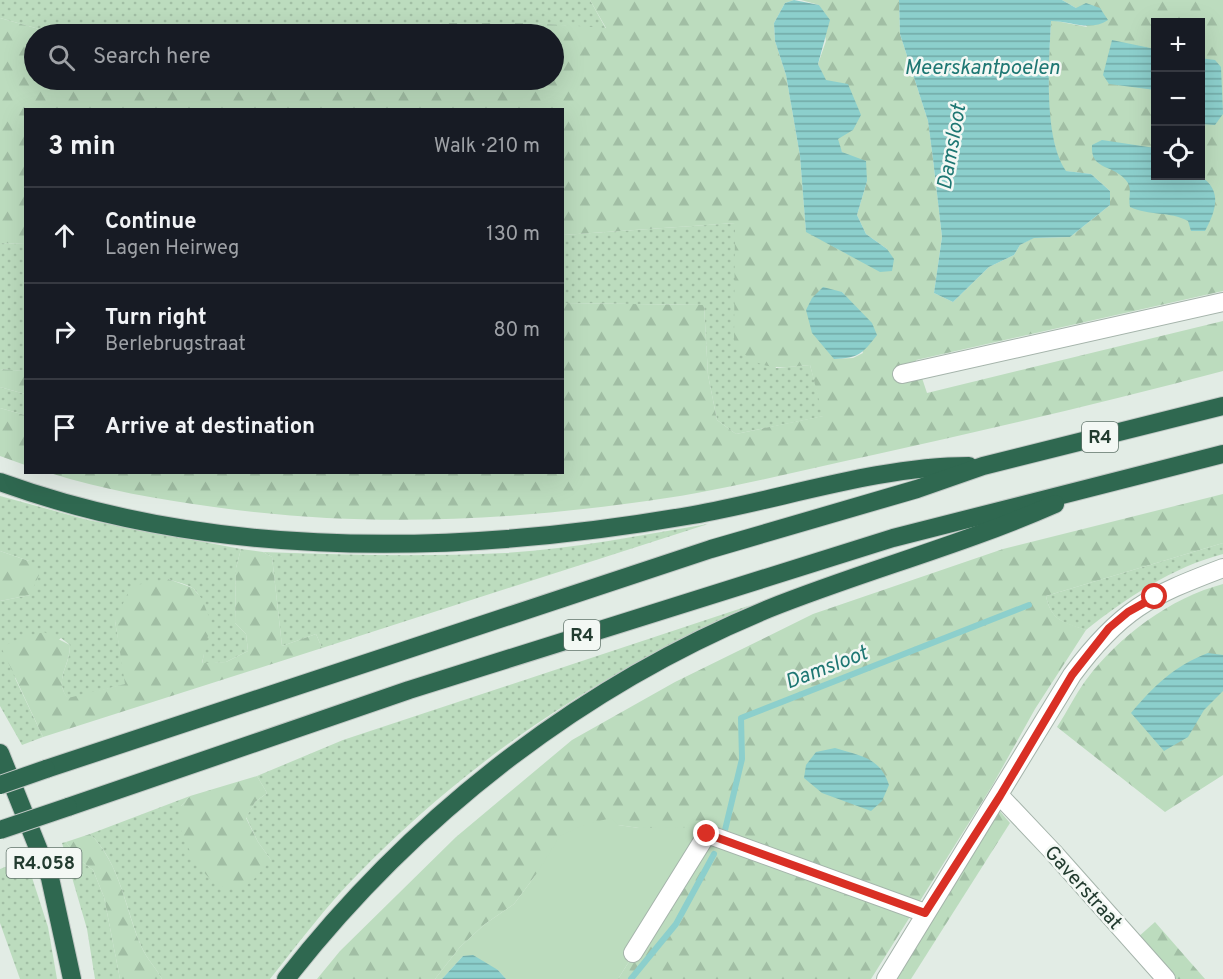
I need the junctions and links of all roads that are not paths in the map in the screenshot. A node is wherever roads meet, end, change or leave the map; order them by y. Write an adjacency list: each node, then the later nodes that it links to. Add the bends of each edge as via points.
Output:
1 (1223, 302): 2 (street)
2 (902, 374)
3 (1223, 406): 5 (highway, R4)
4 (1223, 454): 7 (highway, R4)
5 (983, 466): 6 (highway, via 927,466 722,510 578,533 427,544 301,542 197,530 93,510); 10 (highway, R4, bridge, via 711,549)
6 (0, 482)
7 (1103, 483): 12 (highway, R4, bridge, via 893,538 409,690); 16 (highway, via 999,529 849,577 765,611 690,646 582,706 489,771 408,844 328,924)
8 (1223, 568): 11 (street, via 1173,586 1109,628 1072,675)
9 (0, 753): 15 (highway, R4.058, via 50,878)
10 (0, 785)
11 (1000, 796): 13 (street); 18 (street, Gaverstraat)
12 (0, 830)
13 (925, 913): 14 (street, via 707,834); 17 (street)
14 (633, 953)
15 (72, 979)
16 (286, 979)
17 (886, 979)
18 (1166, 979)

